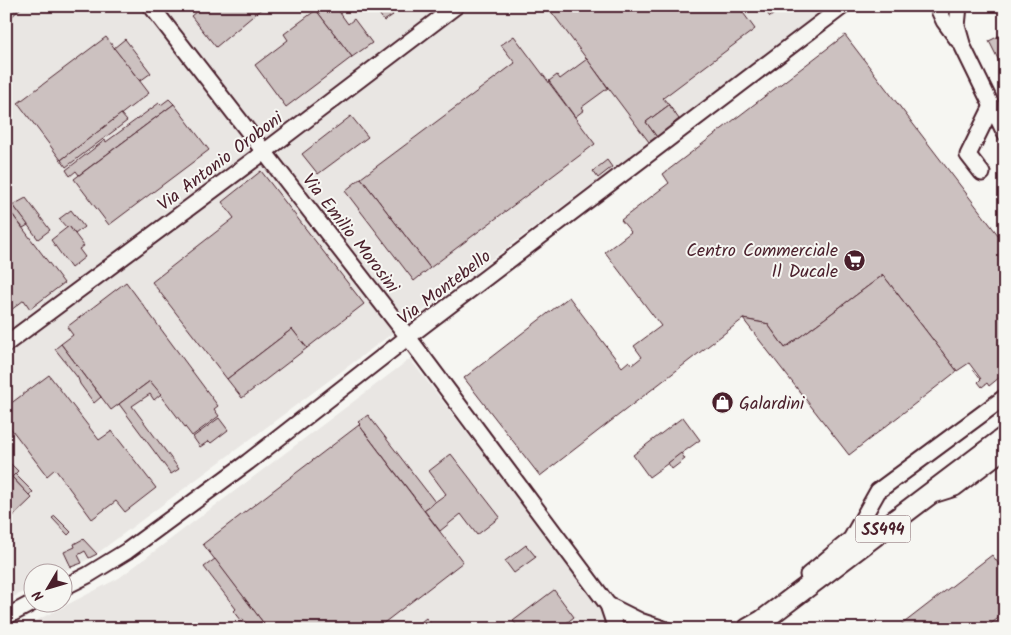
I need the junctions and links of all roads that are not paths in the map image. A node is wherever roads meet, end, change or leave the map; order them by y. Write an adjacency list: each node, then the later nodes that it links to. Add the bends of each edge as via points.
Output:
1 (151, 6): 9 (street, Via Emilio Morosini)
2 (456, 6): 9 (street, Via Antonio Oroboni)
3 (843, 6): 11 (street, Via Montebello)
4 (937, 6): 6 (street)
5 (959, 6): 6 (street, via 957,26)
6 (963, 47): 7 (street)
7 (992, 106): 8 (street); 10 (street, via 968,155)
8 (1005, 133)
9 (264, 152): 11 (street, Via Emilio Morosini); 12 (street, Via Antonio Oroboni)
10 (982, 173)
11 (408, 338): 17 (street, Via Montebello, via 248,462 134,545); 18 (street, Via Emilio Morosini)
12 (6, 344)
13 (1005, 397): 21 (street, via 878,492 851,539 786,593)
14 (1005, 437): 16 (main road, SS494)
15 (1005, 450): 16 (street, via 955,488)
16 (925, 498): 21 (main road, SS494)
17 (72, 583)
18 (608, 605): 22 (street, Via Emilio Morosini); 23 (street, Via Emilio Morosini)
19 (22, 608): 20 (street)
20 (6, 616)
21 (755, 626)
22 (616, 629)
23 (664, 629)

